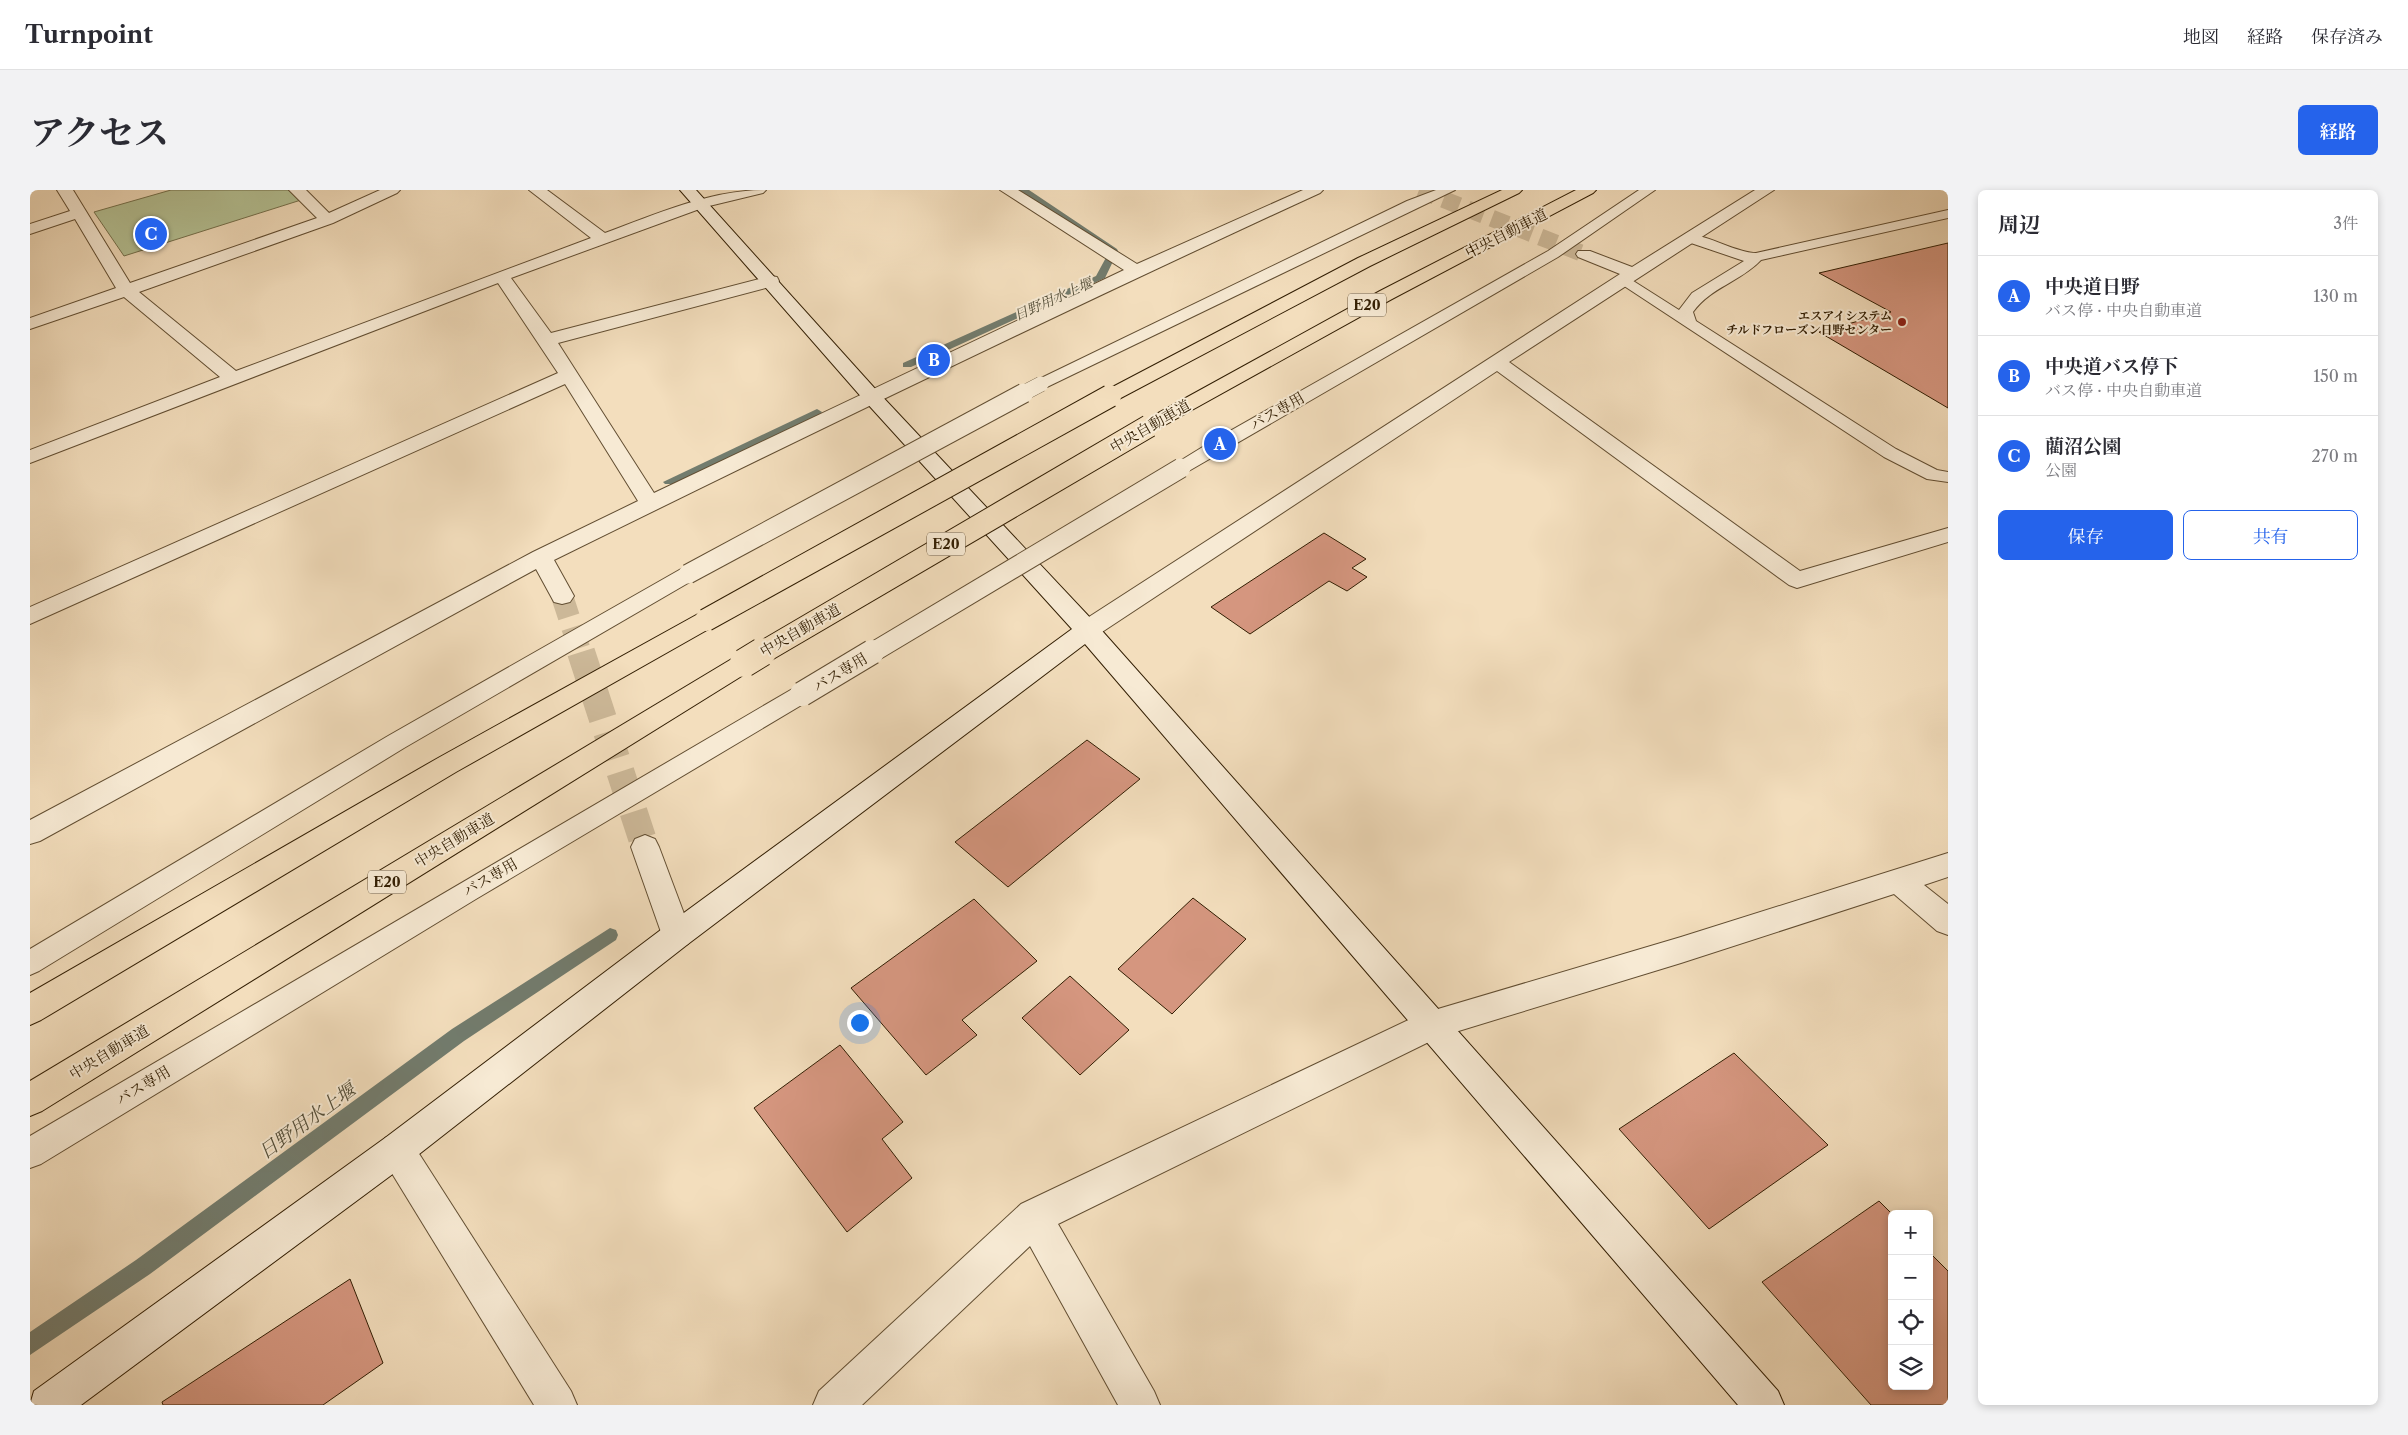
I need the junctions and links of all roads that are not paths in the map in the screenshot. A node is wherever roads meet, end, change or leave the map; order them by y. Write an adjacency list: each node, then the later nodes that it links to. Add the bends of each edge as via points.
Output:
1 (65, 190): 15 (street)
2 (297, 190): 17 (street)
3 (392, 190): 17 (street)
4 (537, 190): 20 (street)
5 (688, 190): 14 (street)
6 (758, 190): 14 (street)
7 (1008, 190): 23 (street)
8 (1315, 190): 23 (street)
9 (1448, 190): 49 (lane, bridge, via 1041,384 688,574 396,742)
10 (1514, 190): 50 (highway, E20, bridge, via 1364,262 1110,396 447,765)
11 (1588, 190): 52 (highway, 中央自動車道 / E20, bridge, via 1149,426 744,663)
12 (1648, 190): 54 (lane, バス専用, bridge, via 1553,254 1220,444)
13 (1766, 190): 19 (street)
14 (700, 204): 20 (street); 26 (street)
15 (80, 213): 18 (street); 27 (street)
16 (1948, 214): 22 (lane)
17 (328, 220): 27 (street)
18 (30, 229)
19 (1690, 238): 22 (lane, via 1744,257); 25 (street)
20 (604, 240): 24 (street)
21 (1584, 254): 25 (street)
22 (1756, 257): 28 (lane, via 1747,266 1697,296 1685,312)
23 (1127, 266): 34 (street)
24 (501, 276): 30 (street); 33 (street)
25 (1628, 276): 28 (lane); 31 (street)
26 (771, 281): 30 (street); 34 (street)
27 (126, 290): 29 (street); 33 (street)
28 (1689, 322): 36 (lane, via 1890,453 1933,474)
29 (30, 324)
30 (547, 340): 32 (street)
31 (1497, 362): 38 (street, via 1797,580); 42 (street)
32 (569, 375): 37 (street); 41 (street)
33 (233, 378): 35 (street)
34 (871, 396): 37 (street); 42 (street)
35 (30, 457)
36 (1948, 477)
37 (650, 503): 39 (street)
38 (1948, 535)
39 (541, 557): 40 (street); 43 (street)
40 (562, 596)
41 (30, 616)
42 (1087, 630): 48 (street); 51 (street)
43 (30, 833)
44 (644, 847): 48 (street)
45 (1948, 865): 46 (street)
46 (1899, 882): 47 (street); 51 (street)
47 (1948, 922)
48 (677, 935): 53 (street)
49 (30, 963)
50 (30, 1010)
51 (1432, 1024): 55 (street); 60 (street)
52 (30, 1100)
53 (396, 1150): 56 (street); 57 (street)
54 (30, 1153)
55 (1034, 1217): 58 (street); 59 (street)
56 (48, 1405)
57 (557, 1405)
58 (833, 1405)
59 (1140, 1405)
60 (1764, 1405)

